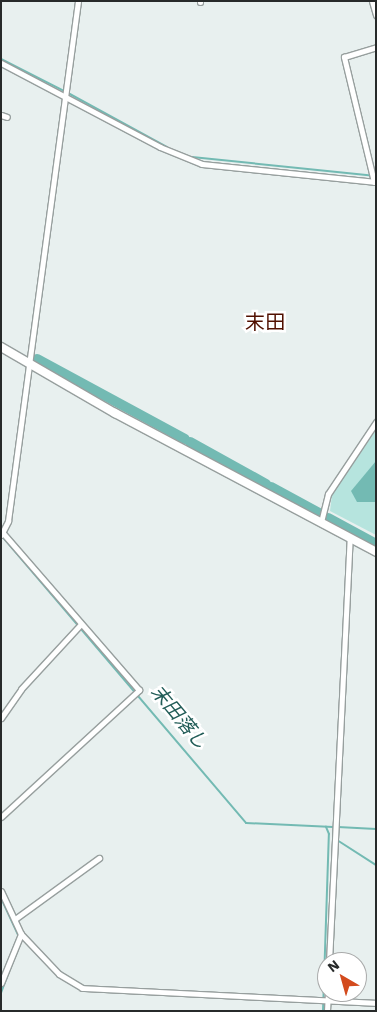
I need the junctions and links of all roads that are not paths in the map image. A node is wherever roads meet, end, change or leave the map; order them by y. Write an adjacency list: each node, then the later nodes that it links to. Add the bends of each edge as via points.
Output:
1 (78, 1): 6 (street)
2 (372, 1): 3 (street)
3 (376, 15)
4 (376, 47): 7 (street, via 344,57)
5 (1, 63): 6 (street)
6 (65, 97): 7 (street, via 160,147 202,164); 9 (street)
7 (375, 182)
8 (1, 347): 9 (street)
9 (29, 364): 11 (street); 12 (street, via 8,522)
10 (376, 422): 11 (street, via 328,494)
11 (321, 522): 13 (street)
12 (2, 534): 15 (street)
13 (350, 539): 14 (street); 22 (street)
14 (376, 552)
15 (80, 624): 16 (street, via 21,689); 17 (street, via 138,690)
16 (1, 718)
17 (1, 817)
18 (100, 858): 20 (street)
19 (1, 891): 20 (street)
20 (15, 919): 21 (street)
21 (22, 934): 23 (street); 24 (street, via 59,974 82,988)
22 (330, 952)
23 (1, 983)
24 (317, 999)
25 (360, 1002): 26 (street)
26 (376, 1003)

